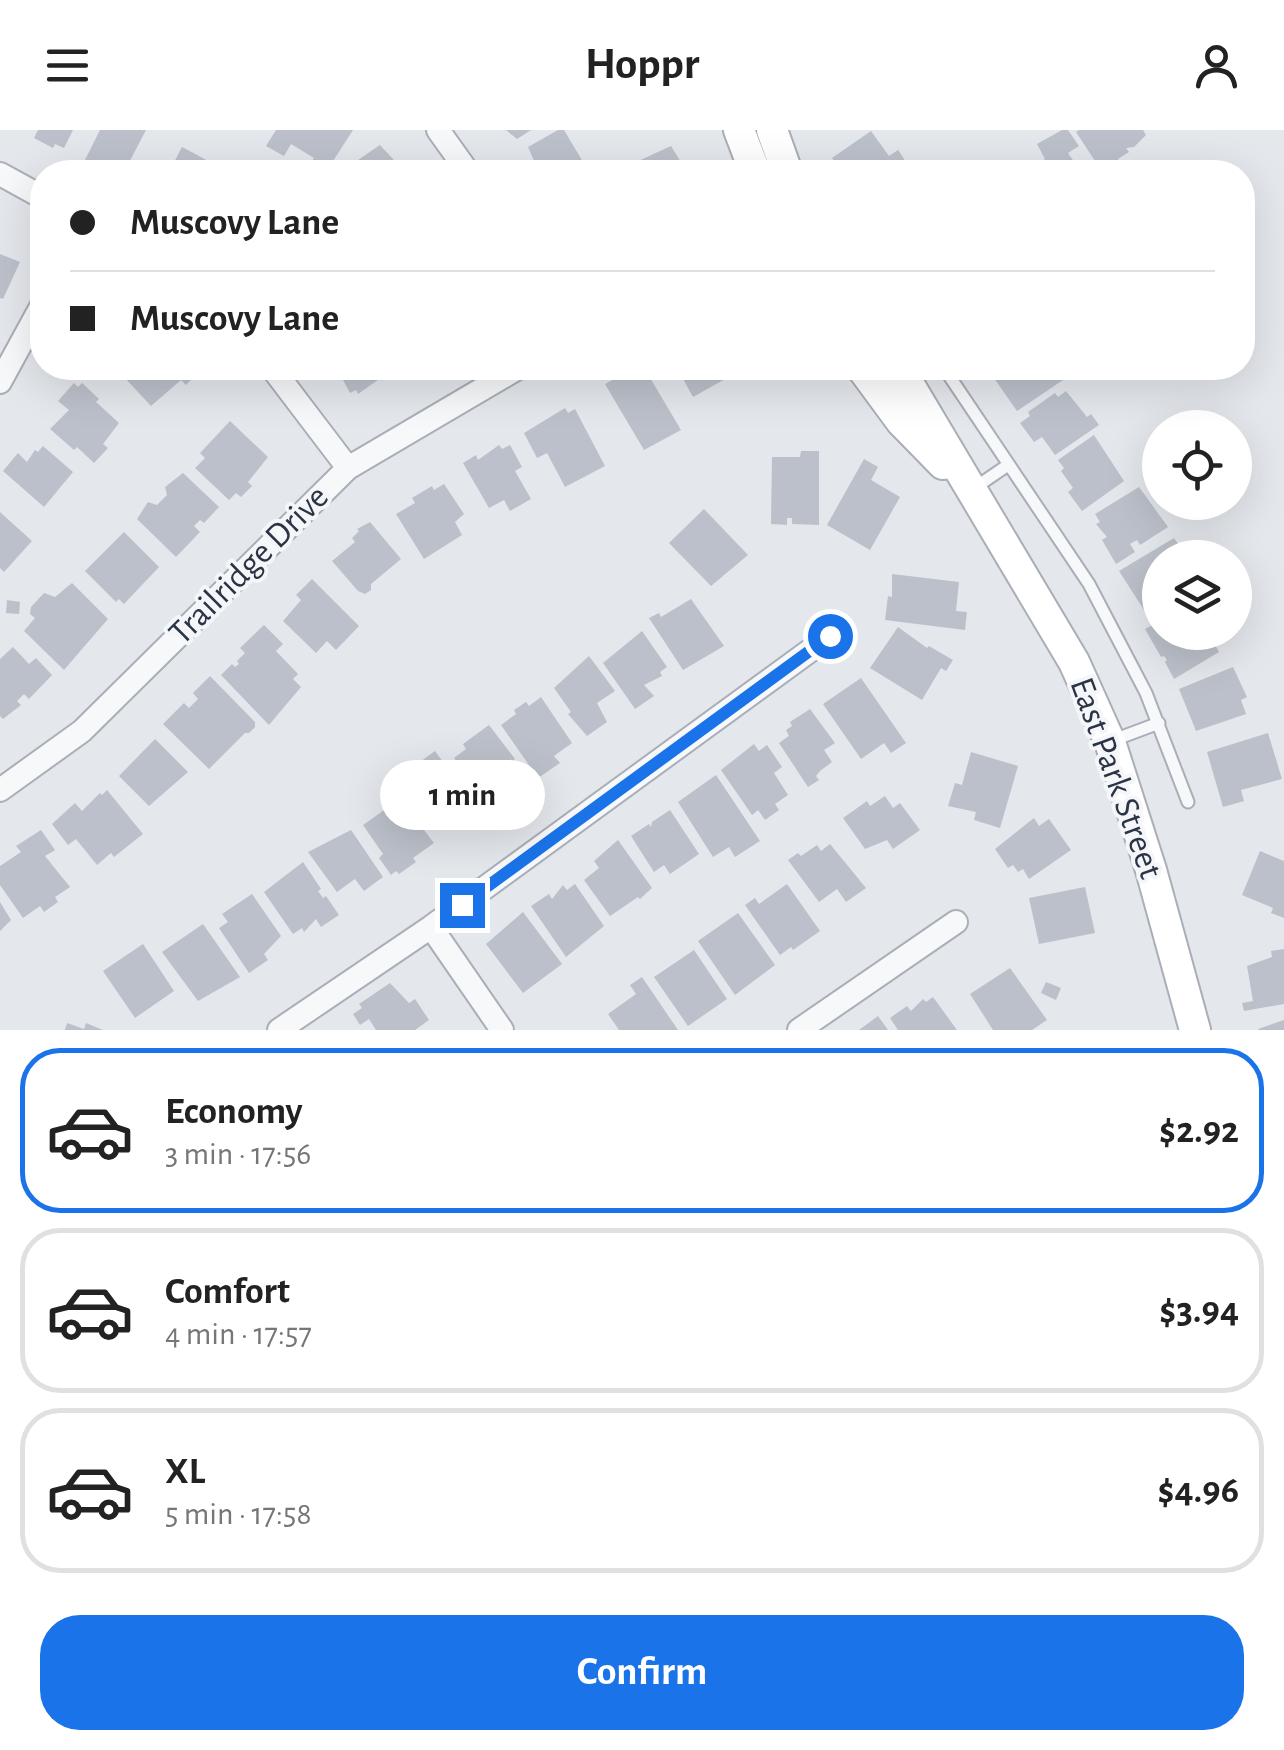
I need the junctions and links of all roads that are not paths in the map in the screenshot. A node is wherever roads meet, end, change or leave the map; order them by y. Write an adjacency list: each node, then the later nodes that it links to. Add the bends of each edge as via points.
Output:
1 (438, 130): 4 (street)
2 (739, 130): 5 (street)
3 (772, 130): 6 (street)
4 (459, 160)
5 (750, 160)
6 (783, 160)
7 (0, 174): 8 (street)
8 (30, 190)
9 (30, 327): 15 (street)
10 (281, 380): 17 (street)
11 (498, 380): 17 (street, Trailridge Drive)
12 (871, 380): 18 (street, East Park Street)
13 (907, 380): 18 (street, East Park Street)
14 (952, 380): 16 (lane)
15 (0, 382)
16 (1008, 464): 18 (lane); 20 (lane, via 1089,584)
17 (348, 468): 22 (street, Trailridge Drive, via 82,731)
18 (970, 491): 21 (street, East Park Street, via 1074,662)
19 (830, 636): 25 (street)
20 (1158, 723): 21 (lane); 23 (lane)
21 (1110, 742): 29 (street, East Park Street)
22 (0, 790)
23 (1188, 802)
24 (956, 922): 28 (street)
25 (432, 928): 26 (street); 27 (street)
26 (280, 1030)
27 (502, 1030)
28 (799, 1030)
29 (1195, 1030)

